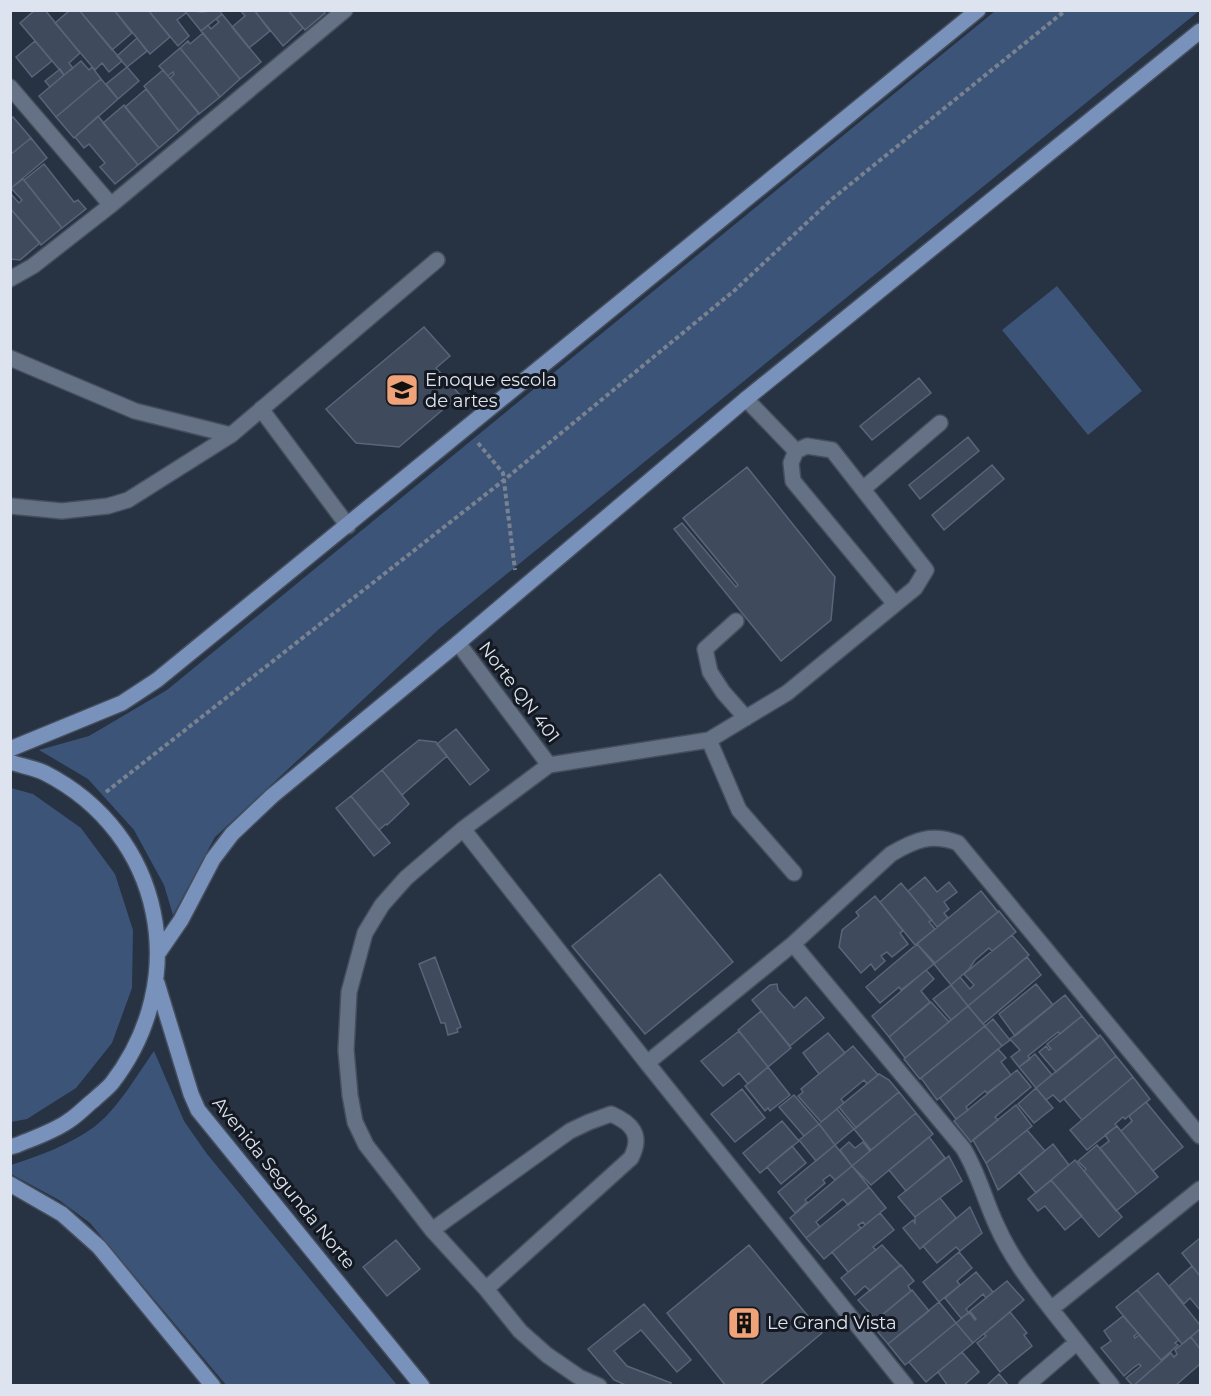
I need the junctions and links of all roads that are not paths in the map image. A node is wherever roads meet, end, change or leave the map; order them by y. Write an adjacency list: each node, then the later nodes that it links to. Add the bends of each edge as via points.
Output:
1 (345, 10): 5 (street)
2 (978, 10): 16 (main road)
3 (1200, 30): 9 (main road)
4 (10, 87): 5 (street)
5 (111, 205): 7 (street, via 33,266)
6 (437, 260): 10 (street)
7 (10, 279)
8 (10, 358): 12 (street, via 135,411)
9 (746, 399): 13 (street); 19 (main road)
10 (261, 409): 12 (street); 16 (street)
11 (940, 423): 14 (street)
12 (231, 435): 15 (street, via 128,500 62,511)
13 (796, 451): 14 (street, via 807,446 832,450); 17 (street, via 791,463 793,481)
14 (863, 489): 17 (street, via 927,570 915,588)
15 (10, 506)
16 (348, 526): 22 (main road, via 157,680 122,703)
17 (895, 604): 20 (street, via 787,693)
18 (736, 621): 20 (street, via 705,648 710,672)
19 (458, 643): 24 (street, Norte QN 401); 28 (main road, via 272,796 232,834 213,859)
20 (746, 718): 21 (street)
21 (709, 740): 24 (street); 26 (street, via 739,810)
22 (10, 749)
23 (10, 762): 28 (main road, via 44,773 91,804 114,828 147,886)
24 (549, 765): 25 (street)
25 (463, 829): 30 (street); 35 (street, via 406,878 382,905 365,933 349,992 346,1050 355,1122 366,1145)
26 (794, 873)
27 (793, 944): 30 (street); 31 (street, via 891,854 924,839 942,837 958,843); 37 (street, via 963,1148 1018,1268)
28 (159, 952): 29 (main road)
29 (157, 983): 32 (main road, via 141,1037 111,1085 68,1122); 40 (main road, Avenida Segunda Norte, via 198,1110)
30 (647, 1063): 42 (street)
31 (1200, 1136)
32 (10, 1146)
33 (10, 1184): 39 (main road, via 62,1214 99,1247)
34 (1200, 1189): 37 (street)
35 (432, 1230): 36 (street); 36 (street, via 570,1131 611,1114 625,1120 636,1134 636,1149 631,1158)
36 (486, 1288): 41 (street, via 520,1331 547,1355)
37 (1051, 1309): 38 (street)
38 (1076, 1343): 43 (street); 44 (street)
39 (213, 1386)
40 (422, 1386)
41 (599, 1386)
42 (906, 1386)
43 (1026, 1386)
44 (1112, 1386)

